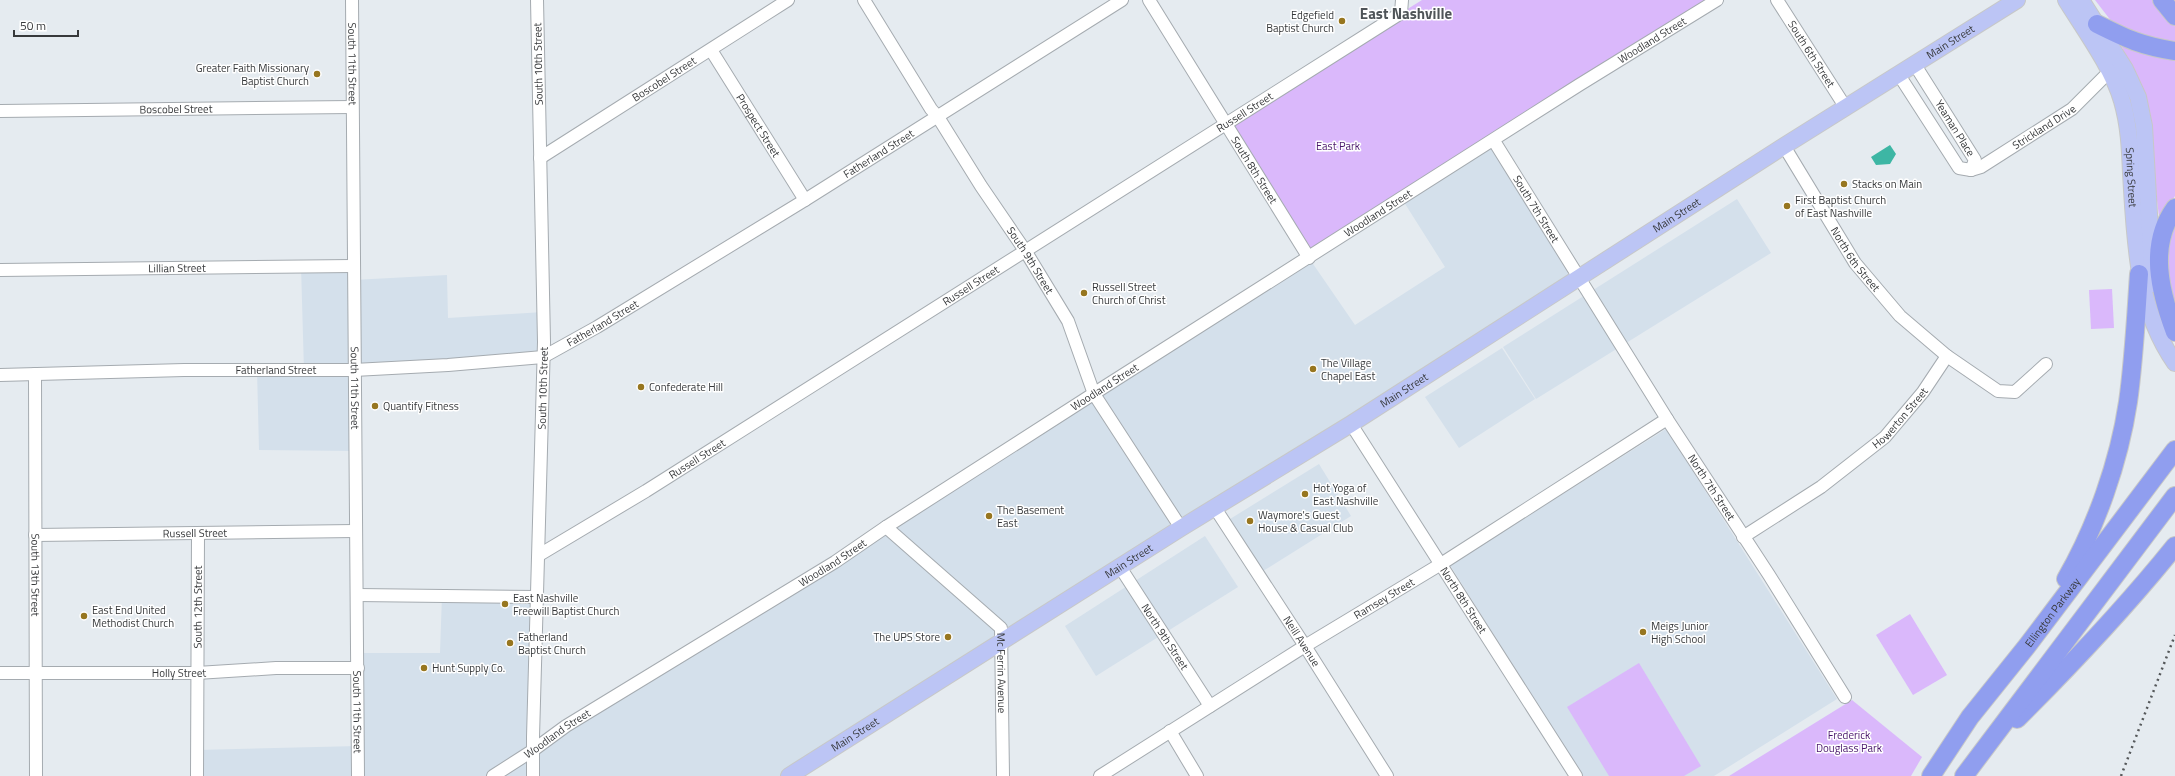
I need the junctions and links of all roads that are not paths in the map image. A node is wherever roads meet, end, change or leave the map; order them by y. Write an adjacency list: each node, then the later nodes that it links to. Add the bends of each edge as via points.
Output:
1 (352, 0): 21 (street, South 11th Street)
2 (537, 0): 30 (street, South 10th Street)
3 (788, 0): 16 (street, Boscobel Street)
4 (864, 0): 24 (street, South 9th Street)
5 (1122, 0): 24 (street, Fatherland Street)
6 (1149, 0): 25 (street, South 8th Street)
7 (1402, 0): 25 (street, Russell Street, via 1401,13)
8 (1718, 0): 28 (street, Woodland Street)
9 (1777, 0): 22 (street, South 6th Street)
10 (2017, 0): 18 (main road, Main Street)
11 (2066, 0): 19 (main road, Spring Street)
12 (2081, 0): 15 (main road, Spring Street)
13 (2162, 0): 14 (highway)
14 (2175, 16)
15 (2097, 24): 17 (highway, via 2127,40); 34 (main road, Spring Street, via 2138,96 2144,126)
16 (711, 50): 30 (street, Boscobel Street); 32 (street, Prospect Street)
17 (2175, 50)
18 (1915, 64): 20 (main road, Main Street); 26 (street, Yeaman Place)
19 (2109, 72): 31 (street, Strickland Drive, via 2072,109 1981,167); 34 (main road, Spring Street, via 2122,100)
20 (1899, 75): 22 (main road, Main Street); 27 (street, Yeaman Place)
21 (352, 107): 23 (street, Boscobel Street); 37 (street, South 11th Street)
22 (1846, 108): 29 (main road, Main Street)
23 (0, 111)
24 (938, 117): 32 (street, Fatherland Street); 35 (street, South 9th Street)
25 (1226, 122): 35 (street, Russell Street); 36 (street, South 8th Street)
26 (1956, 130): 27 (street); 31 (street, Yeaman Place, via 1975,160)
27 (1941, 140): 31 (street, Yeaman Place, via 1960,168)
28 (1494, 141): 36 (street, Woodland Street); 40 (street, South 7th Street)
29 (1784, 146): 40 (main road, Main Street); 43 (street, North 6th Street, via 1855,263 1900,316)
30 (540, 158): 44 (street, South 10th Street)
31 (1971, 170)
32 (805, 200): 44 (street, Fatherland Street)
33 (2175, 208): 41 (highway, via 2161,239 2158,264)
34 (2141, 212): 39 (main road, Spring Street); 42 (main road, Spring Street, via 2158,309)
35 (1026, 252): 50 (street, South 9th Street, via 1068,321); 63 (street, Russell Street, via 646,491)
36 (1310, 258): 50 (street, Woodland Street)
37 (353, 266): 38 (street, Lillian Street); 47 (street, South 11th Street)
38 (0, 270)
39 (2139, 274): 45 (main road, Spring Street, via 2153,322); 70 (highway, via 2128,402 2120,439 2094,525 2075,564)
40 (1580, 278): 51 (street, North 7th Street); 52 (main road, Main Street)
41 (2175, 332)
42 (2175, 342)
43 (1947, 356): 46 (street, via 1998,391 2015,392); 61 (street, Howerton Street, via 1923,392 1885,437 1821,487)
44 (544, 357): 47 (street, Fatherland Street); 63 (street, South 10th Street)
45 (2175, 363)
46 (2046, 364)
47 (354, 370): 48 (street, Fatherland Street, via 184,370); 58 (street, South 11th Street)
48 (35, 374): 49 (street, Fatherland Street); 60 (street, South 13th Street)
49 (0, 375)
50 (1094, 394): 56 (street, Woodland Street); 57 (street, South 9th Street)
51 (1667, 419): 61 (street, North 7th Street); 64 (street, Ramsey Street)
52 (1352, 424): 55 (main road, Main Street); 64 (street, North 8th Street)
53 (2175, 450): 70 (highway, Ellington Parkway)
54 (2175, 496): 79 (highway)
55 (1215, 508): 57 (main road, Main Street); 69 (street, Neill Avenue)
56 (886, 527): 68 (street, Mc Ferrin Avenue, via 1001,628); 78 (street, Woodland Street, via 835,562 566,726)
57 (1180, 528): 65 (main road, Main Street)
58 (355, 531): 59 (street, Russell Street); 66 (street, South 11th Street)
59 (198, 534): 60 (street, Russell Street); 73 (street, South 12th Street)
60 (35, 535): 72 (street, South 13th Street)
61 (1743, 536): 75 (street, North 7th Street)
62 (2175, 546): 79 (highway, via 2060,676)
63 (539, 555): 67 (street, South 10th Street)
64 (1441, 564): 69 (street, Ramsey Street); 90 (street, North 8th Street)
65 (1120, 567): 68 (main road, Main Street); 76 (street, North 9th Street)
66 (357, 595): 67 (street); 71 (street, South 11th Street)
67 (537, 597): 78 (street, South 10th Street)
68 (1001, 643): 85 (main road, Main Street); 86 (street, Mc Ferrin Avenue)
69 (1305, 646): 76 (street, Ramsey Street); 89 (street, Neill Avenue)
70 (2027, 646): 91 (highway, Ellington Parkway, via 1970,717)
71 (358, 668): 73 (street, Holly Street, via 276,668); 82 (street, South 11th Street)
72 (36, 672): 73 (street, Holly Street); 74 (street, Holly Street); 80 (street, South 13th Street)
73 (197, 672): 81 (street, South 12th Street)
74 (0, 673)
75 (1845, 696)
76 (1210, 706): 77 (street, Ramsey Street)
77 (1170, 731): 87 (street, Ramsey Street); 88 (street)
78 (532, 751): 83 (street, Woodland Street); 84 (street, South 10th Street)
79 (1968, 770)
80 (36, 776)
81 (197, 776)
82 (358, 776)
83 (493, 776)
84 (534, 776)
85 (789, 776)
86 (1003, 776)
87 (1100, 776)
88 (1197, 776)
89 (1387, 776)
90 (1576, 776)
91 (1931, 776)

